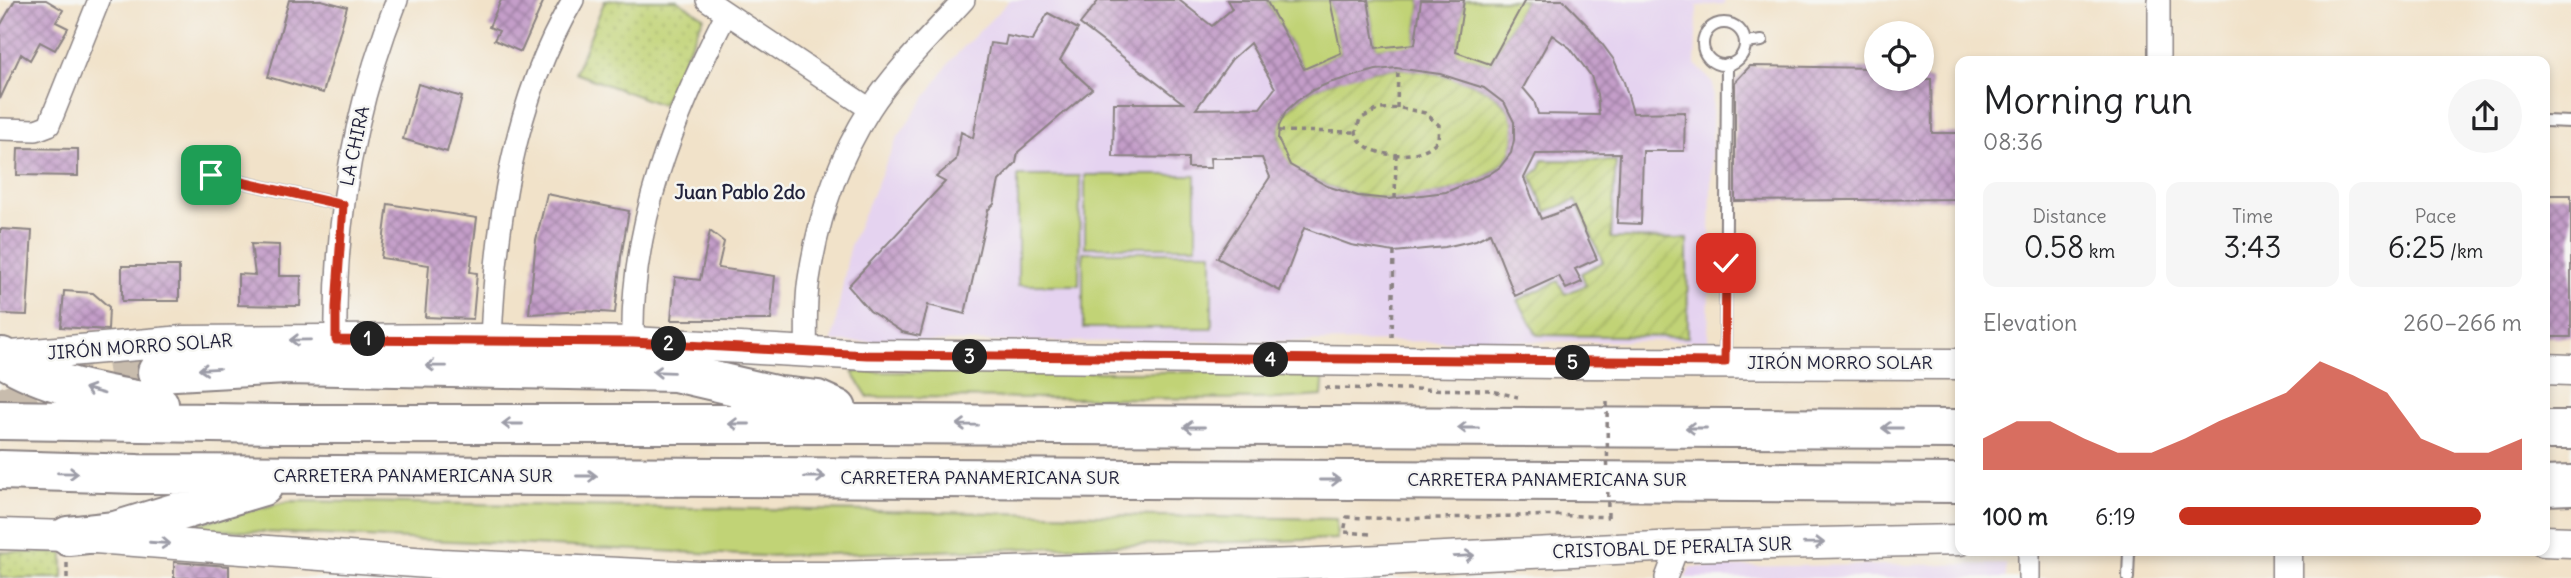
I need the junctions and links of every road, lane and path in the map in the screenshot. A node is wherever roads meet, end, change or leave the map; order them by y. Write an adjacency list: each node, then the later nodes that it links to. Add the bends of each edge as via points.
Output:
1 (99, 0): 17 (street, via 49,125 36,130)
2 (397, 0): 23 (street, LA CHIRA, via 359,117)
3 (573, 0): 25 (street, via 537,78 508,173 497,239)
4 (708, 0): 7 (street)
5 (2159, 0): 10 (street)
6 (961, 1): 14 (street)
7 (726, 14): 14 (street); 27 (street, via 691,85 660,165 641,246 632,305)
8 (1762, 41): 9 (lane)
9 (1745, 43): 11 (lane, via 1740,57); 11 (lane, via 1740,30 1729,23 1709,29 1704,50 1713,62)
10 (2159, 56)
11 (1727, 64): 31 (lane)
12 (1398, 69): 13 (path)
13 (1397, 108): 19 (path, via 1368,114 1360,119); 20 (path, via 1425,113 1440,132 1429,150)
14 (870, 109): 29 (street, via 845,155 816,236 808,282)
15 (2550, 121): 16 (lane)
16 (2571, 122)
17 (0, 129)
18 (1279, 131): 19 (path)
19 (1356, 132): 20 (path, via 1370,148)
20 (1396, 154): 22 (path)
21 (211, 175): 23 (lane)
22 (1395, 199)
23 (343, 205): 26 (street, LA CHIRA)
24 (1394, 252): 28 (path)
25 (491, 339): 26 (street, JIRÓN MORRO SOLAR); 27 (street, JIRÓN MORRO SOLAR)
26 (336, 340): 30 (street, JIRÓN MORRO SOLAR, one-way to 30, via 183,341)
27 (633, 342): 29 (street, JIRÓN MORRO SOLAR)
28 (1392, 345)
29 (806, 353): 31 (street, JIRÓN MORRO SOLAR)
30 (1, 357): 40 (highway, one-way to 30, via 112,396 24,371)
31 (1725, 362): 32 (street, JIRÓN MORRO SOLAR)
32 (1955, 363)
33 (2550, 369): 34 (street)
34 (2571, 370)
35 (157, 372): 41 (highway, one-way to 35, via 817,400 674,372 286,365)
36 (1325, 388): 37 (path, via 1488,390)
37 (1528, 399)
38 (1607, 402): 50 (path, bridge, via 1608,517 1347,517)
39 (0, 420): 40 (highway)
40 (282, 424): 41 (highway, one-way to 40)
41 (871, 424): 42 (highway, one-way to 41)
42 (1955, 429)
43 (2550, 430): 44 (highway)
44 (2571, 430)
45 (0, 470): 46 (highway, CARRETERA PANAMERICANA SUR, one-way to 46)
46 (298, 475): 47 (highway, CARRETERA PANAMERICANA SUR, one-way to 47); 52 (highway, via 115,531)
47 (1955, 483)
48 (2571, 485): 49 (highway)
49 (2550, 486)
50 (1344, 532)
51 (0, 534): 52 (street, CRISTOBAL DE PERALTA SUR)
52 (68, 536): 60 (street, CRISTOBAL DE PERALTA SUR, one-way to 60)
53 (1955, 540): 56 (street, CRISTOBAL DE PERALTA SUR, one-way to 53)
54 (2550, 541): 55 (street)
55 (2571, 542)
56 (1678, 545): 61 (street, CRISTOBAL DE PERALTA SUR, one-way to 56); 64 (street)
57 (2029, 556): 65 (street)
58 (2129, 556): 66 (lane)
59 (2287, 556): 67 (street)
60 (441, 571): 63 (street, CRISTOBAL DE PERALTA SUR)
61 (1297, 571): 62 (street, CRISTOBAL DE PERALTA SUR)
62 (830, 577): 63 (street, CRISTOBAL DE PERALTA SUR)
63 (699, 578)
64 (1665, 578)
65 (2029, 578)
66 (2128, 578)
67 (2287, 578)

